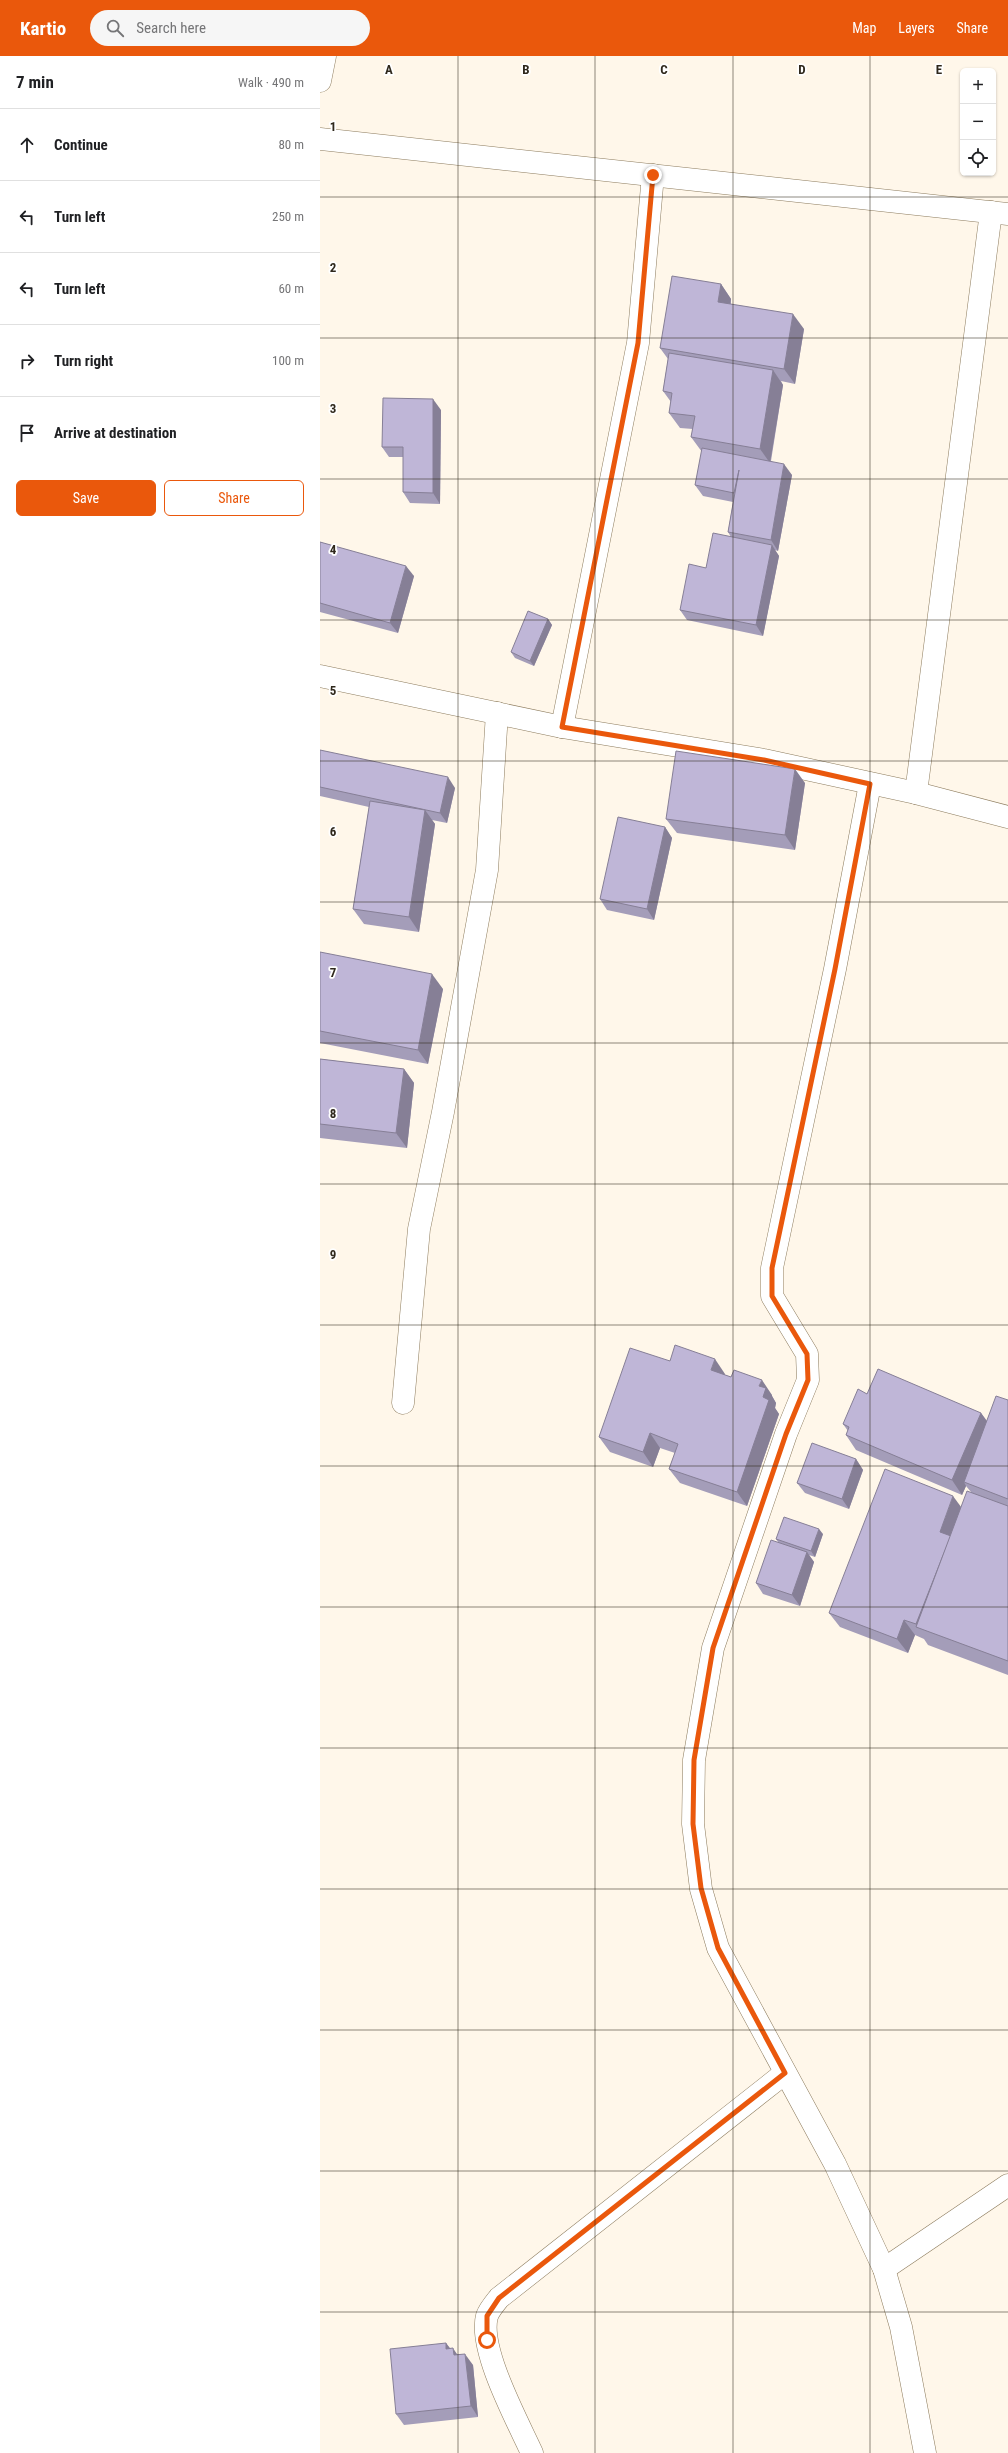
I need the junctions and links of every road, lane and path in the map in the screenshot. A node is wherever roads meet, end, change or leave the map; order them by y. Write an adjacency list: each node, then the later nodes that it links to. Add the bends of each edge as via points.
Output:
1 (325, 56): 2 (street)
2 (320, 81)
3 (320, 139): 4 (street)
4 (653, 175): 5 (street); 8 (street, via 638,343)
5 (1000, 213): 10 (street)
6 (320, 676): 7 (street)
7 (497, 713): 8 (street); 12 (street, via 487,870 419,1229)
8 (562, 727): 9 (street, via 764,760)
9 (870, 784): 10 (street); 13 (street, via 835,969 772,1268 772,1296 807,1354 808,1380 786,1434 713,1648 694,1760 693,1824 701,1888 718,1948)
10 (916, 793): 11 (street)
11 (1006, 819)
12 (403, 1403)
13 (785, 2073): 15 (street, via 835,2164); 16 (street, via 499,2298 487,2316 487,2340 495,2371)
14 (1008, 2185): 15 (street)
15 (884, 2269): 17 (street, via 901,2326)
16 (532, 2453)
17 (925, 2453)

